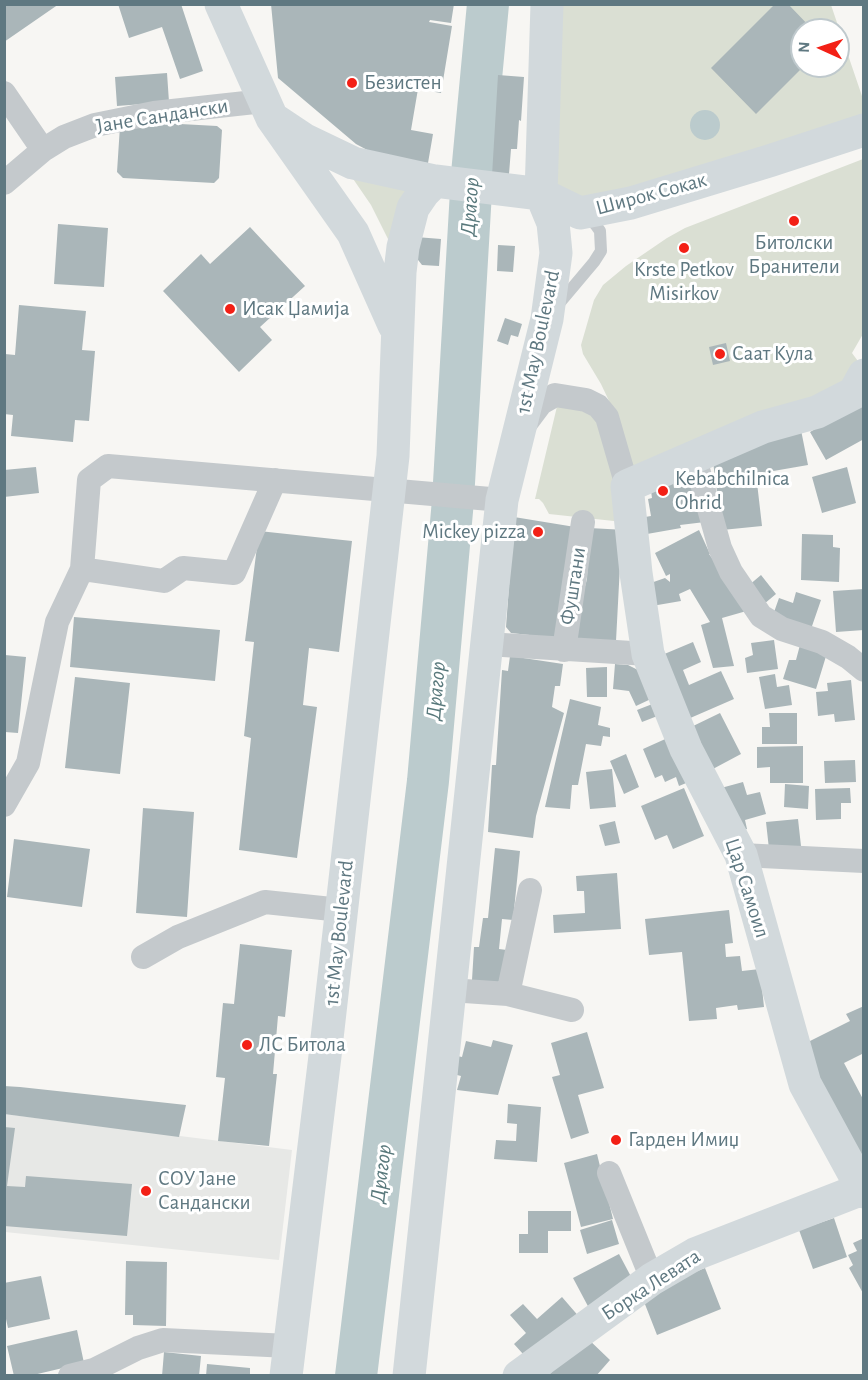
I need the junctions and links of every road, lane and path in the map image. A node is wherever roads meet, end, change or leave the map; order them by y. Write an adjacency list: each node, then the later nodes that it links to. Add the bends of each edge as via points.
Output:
1 (221, 4): 4 (main road)
2 (547, 4): 9 (main road, 1st May Boulevard)
3 (4, 93): 6 (street)
4 (268, 109): 6 (street, Јане Сандански, via 154,113 95,125); 7 (main road, Широк Сокак, via 304,140 353,164); 12 (main road, via 353,233)
5 (864, 130): 10 (main road, Широк Сокак, via 630,203)
6 (43, 150): 8 (street, Јане Сандански)
7 (441, 182): 9 (main road, Широк Сокак); 12 (main road, 1st May Boulevard, via 424,192 413,208 405,234)
8 (4, 183)
9 (541, 194): 10 (main road, Широк Сокак); 11 (main road, 1st May Boulevard, via 553,223 556,253)
10 (580, 213): 11 (lane, via 600,231 601,251)
11 (547, 319): 14 (main road, 1st May Boulevard)
12 (397, 332): 18 (main road, 1st May Boulevard, via 393,456)
13 (864, 375): 15 (main road, via 854,393 817,412 763,427)
14 (519, 431): 17 (street, via 541,403 555,395 598,406 607,417); 19 (main road, 1st May Boulevard)
15 (694, 455): 17 (main road); 25 (street, via 720,548 761,616 782,629 822,642)
16 (275, 480): 18 (street); 21 (street, via 234,573 183,568 164,581); 21 (street, via 108,466 89,480)
17 (627, 486): 24 (main road, Цар Самоил)
18 (388, 490): 19 (street); 30 (main road, 1st May Boulevard)
19 (502, 500): 32 (main road, 1st May Boulevard)
20 (583, 522): 23 (street, Фуштани)
21 (82, 569): 26 (street, via 57,622 28,763)
22 (503, 645): 23 (street)
23 (564, 650): 24 (street)
24 (648, 654): 27 (main road, Цар Самоил, via 686,749)
25 (864, 670)
26 (4, 805)
27 (741, 855): 28 (street); 36 (main road, Цар Самоил, via 805,1084)
28 (864, 861)
29 (530, 890): 33 (street)
30 (341, 910): 31 (street, via 265,902 178,937); 38 (main road, 1st May Boulevard)
31 (143, 957)
32 (450, 990): 33 (street); 40 (main road, 1st May Boulevard)
33 (508, 994): 34 (street)
34 (572, 1010)
35 (609, 1173): 37 (street)
36 (863, 1191): 37 (main road, Борка Левата, via 695,1254)
37 (652, 1280): 41 (main road, Борка Левата)
38 (288, 1361): 39 (street, via 163,1340 94,1370)
39 (70, 1376)
40 (409, 1376)
41 (519, 1376)

